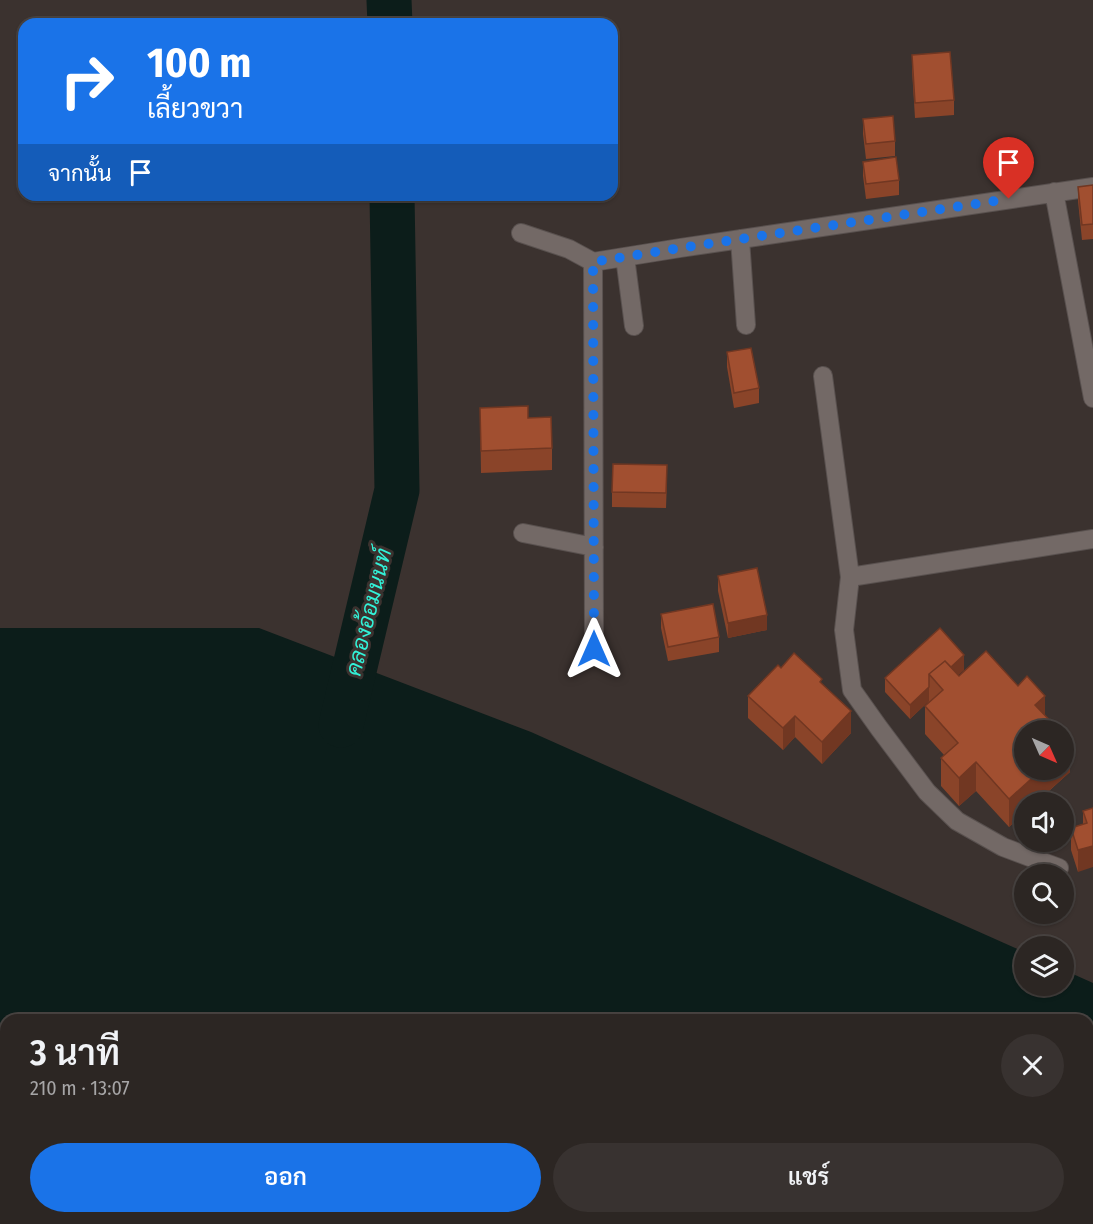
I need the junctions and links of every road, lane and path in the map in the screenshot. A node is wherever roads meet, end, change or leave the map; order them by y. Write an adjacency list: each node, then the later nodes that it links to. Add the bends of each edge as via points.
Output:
1 (1093, 188): 2 (street)
2 (1054, 192): 4 (street); 10 (street)
3 (521, 233): 6 (street, via 569,249)
4 (740, 239): 5 (street); 7 (street)
5 (625, 257): 6 (street); 8 (street)
6 (593, 262): 13 (street)
7 (746, 325)
8 (634, 326)
9 (823, 376): 14 (street)
10 (1093, 398)
11 (523, 533): 13 (street)
12 (1093, 539): 14 (street)
13 (594, 546): 15 (street)
14 (850, 577): 16 (street, via 844,630 852,690 927,792 957,821 1003,847)
15 (594, 649)
16 (1048, 864)

